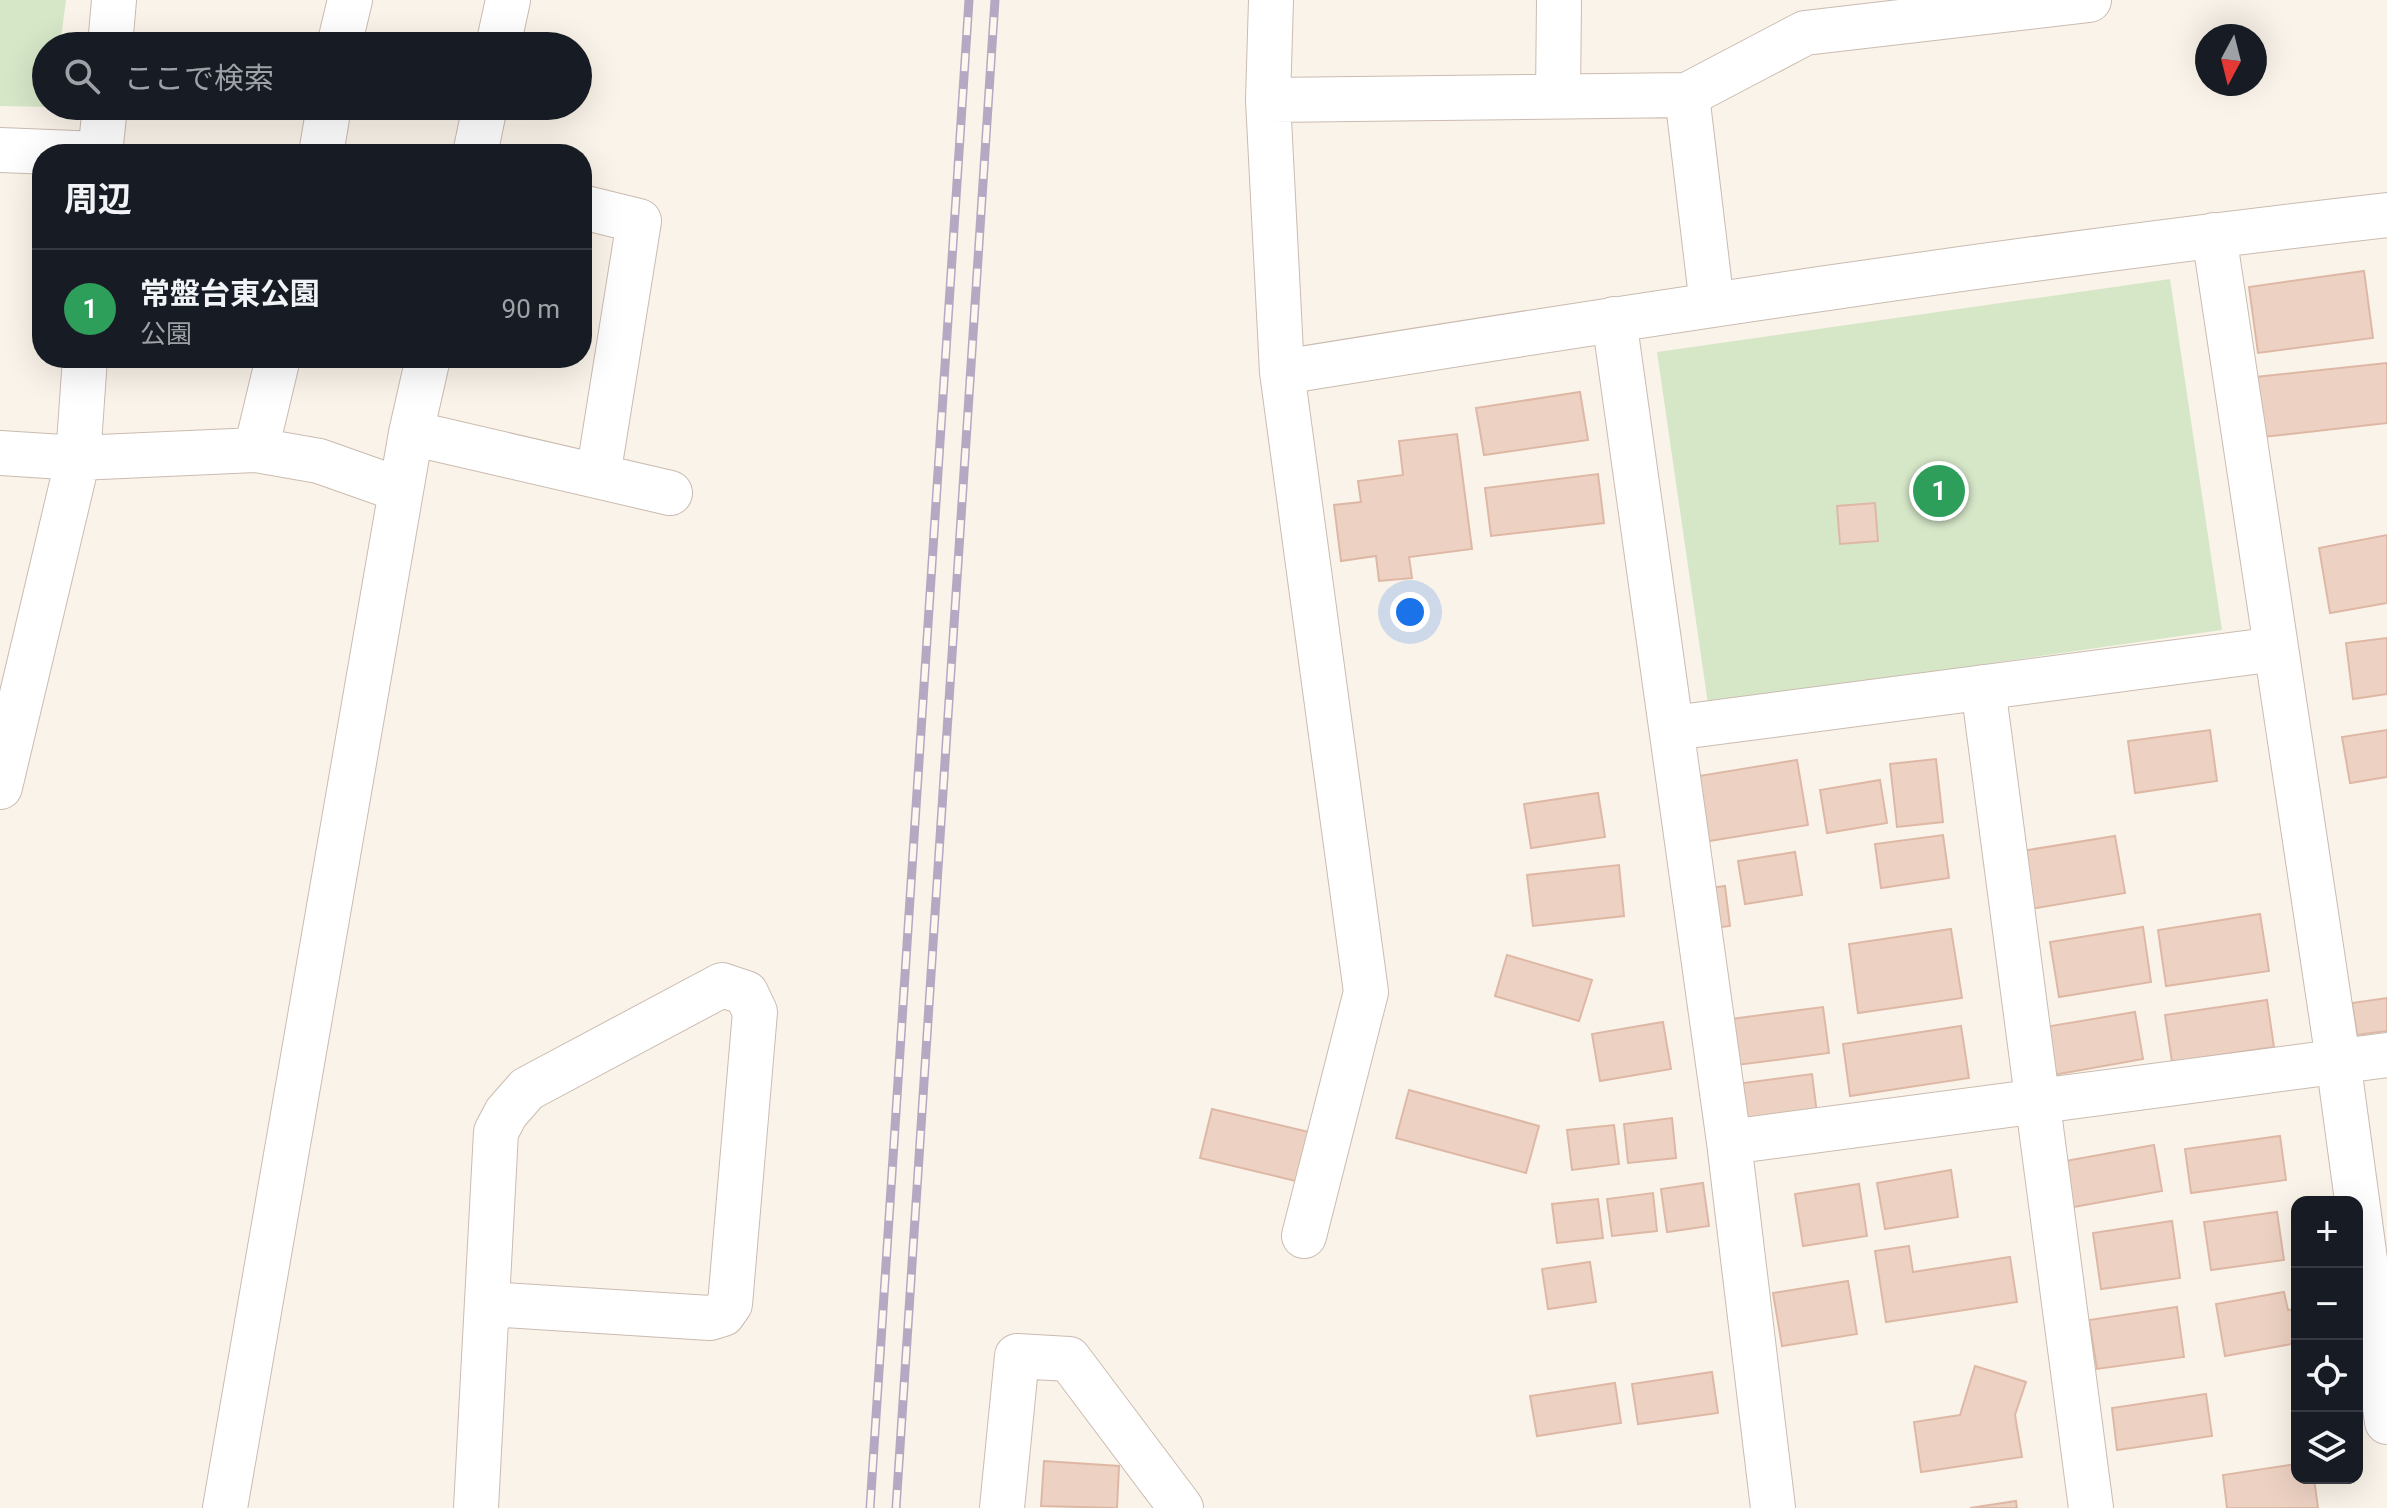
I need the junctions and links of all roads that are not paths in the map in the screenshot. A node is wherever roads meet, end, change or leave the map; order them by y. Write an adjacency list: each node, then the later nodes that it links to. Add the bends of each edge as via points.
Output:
1 (114, 0): 8 (street)
2 (350, 0): 9 (street)
3 (508, 0): 10 (street)
4 (1271, 0): 13 (street)
5 (1559, 0): 12 (street)
6 (2065, 1): 7 (street)
7 (1804, 16): 11 (street)
8 (111, 32)
9 (342, 32)
10 (501, 32)
11 (1687, 95): 12 (street); 25 (street)
12 (1558, 96): 13 (street)
13 (1268, 100): 30 (street)
14 (104, 120): 17 (street)
15 (327, 120): 18 (street)
16 (482, 120): 19 (street)
17 (101, 144)
18 (323, 144)
19 (477, 144)
20 (0, 150): 21 (street)
21 (32, 151)
22 (592, 209): 35 (street, via 639,221)
23 (2387, 215): 24 (street)
24 (2214, 235): 25 (street); 38 (street)
25 (1712, 305): 26 (street)
26 (1614, 319): 30 (street); 40 (street)
27 (84, 368): 34 (street)
28 (276, 368): 32 (street)
29 (426, 368): 31 (street)
30 (1282, 372): 46 (street, via 1366,992)
31 (411, 433): 35 (street); 36 (street)
32 (256, 450): 34 (street); 36 (street, via 319,461)
33 (0, 453): 34 (street)
34 (78, 458): 41 (street)
35 (598, 476): 37 (street)
36 (401, 490): 49 (street)
37 (670, 493)
38 (2276, 649): 39 (street); 43 (street)
39 (1983, 687): 40 (street); 44 (street)
40 (1673, 728): 45 (street)
41 (1, 779)
42 (2387, 1055): 43 (street)
43 (2338, 1060): 44 (street); 48 (street)
44 (2036, 1101): 45 (street); 54 (street)
45 (1729, 1142): 53 (street)
46 (1304, 1236)
47 (487, 1304): 47 (street, via 496,1132 506,1113 527,1089 722,985 746,993 755,1012 730,1304 723,1314 710,1318); 50 (street)
48 (2387, 1422)
49 (233, 1507)
50 (476, 1508)
51 (1002, 1508): 52 (street, via 1017,1356 1069,1359)
52 (1181, 1508)
53 (1773, 1508)
54 (2091, 1508)

